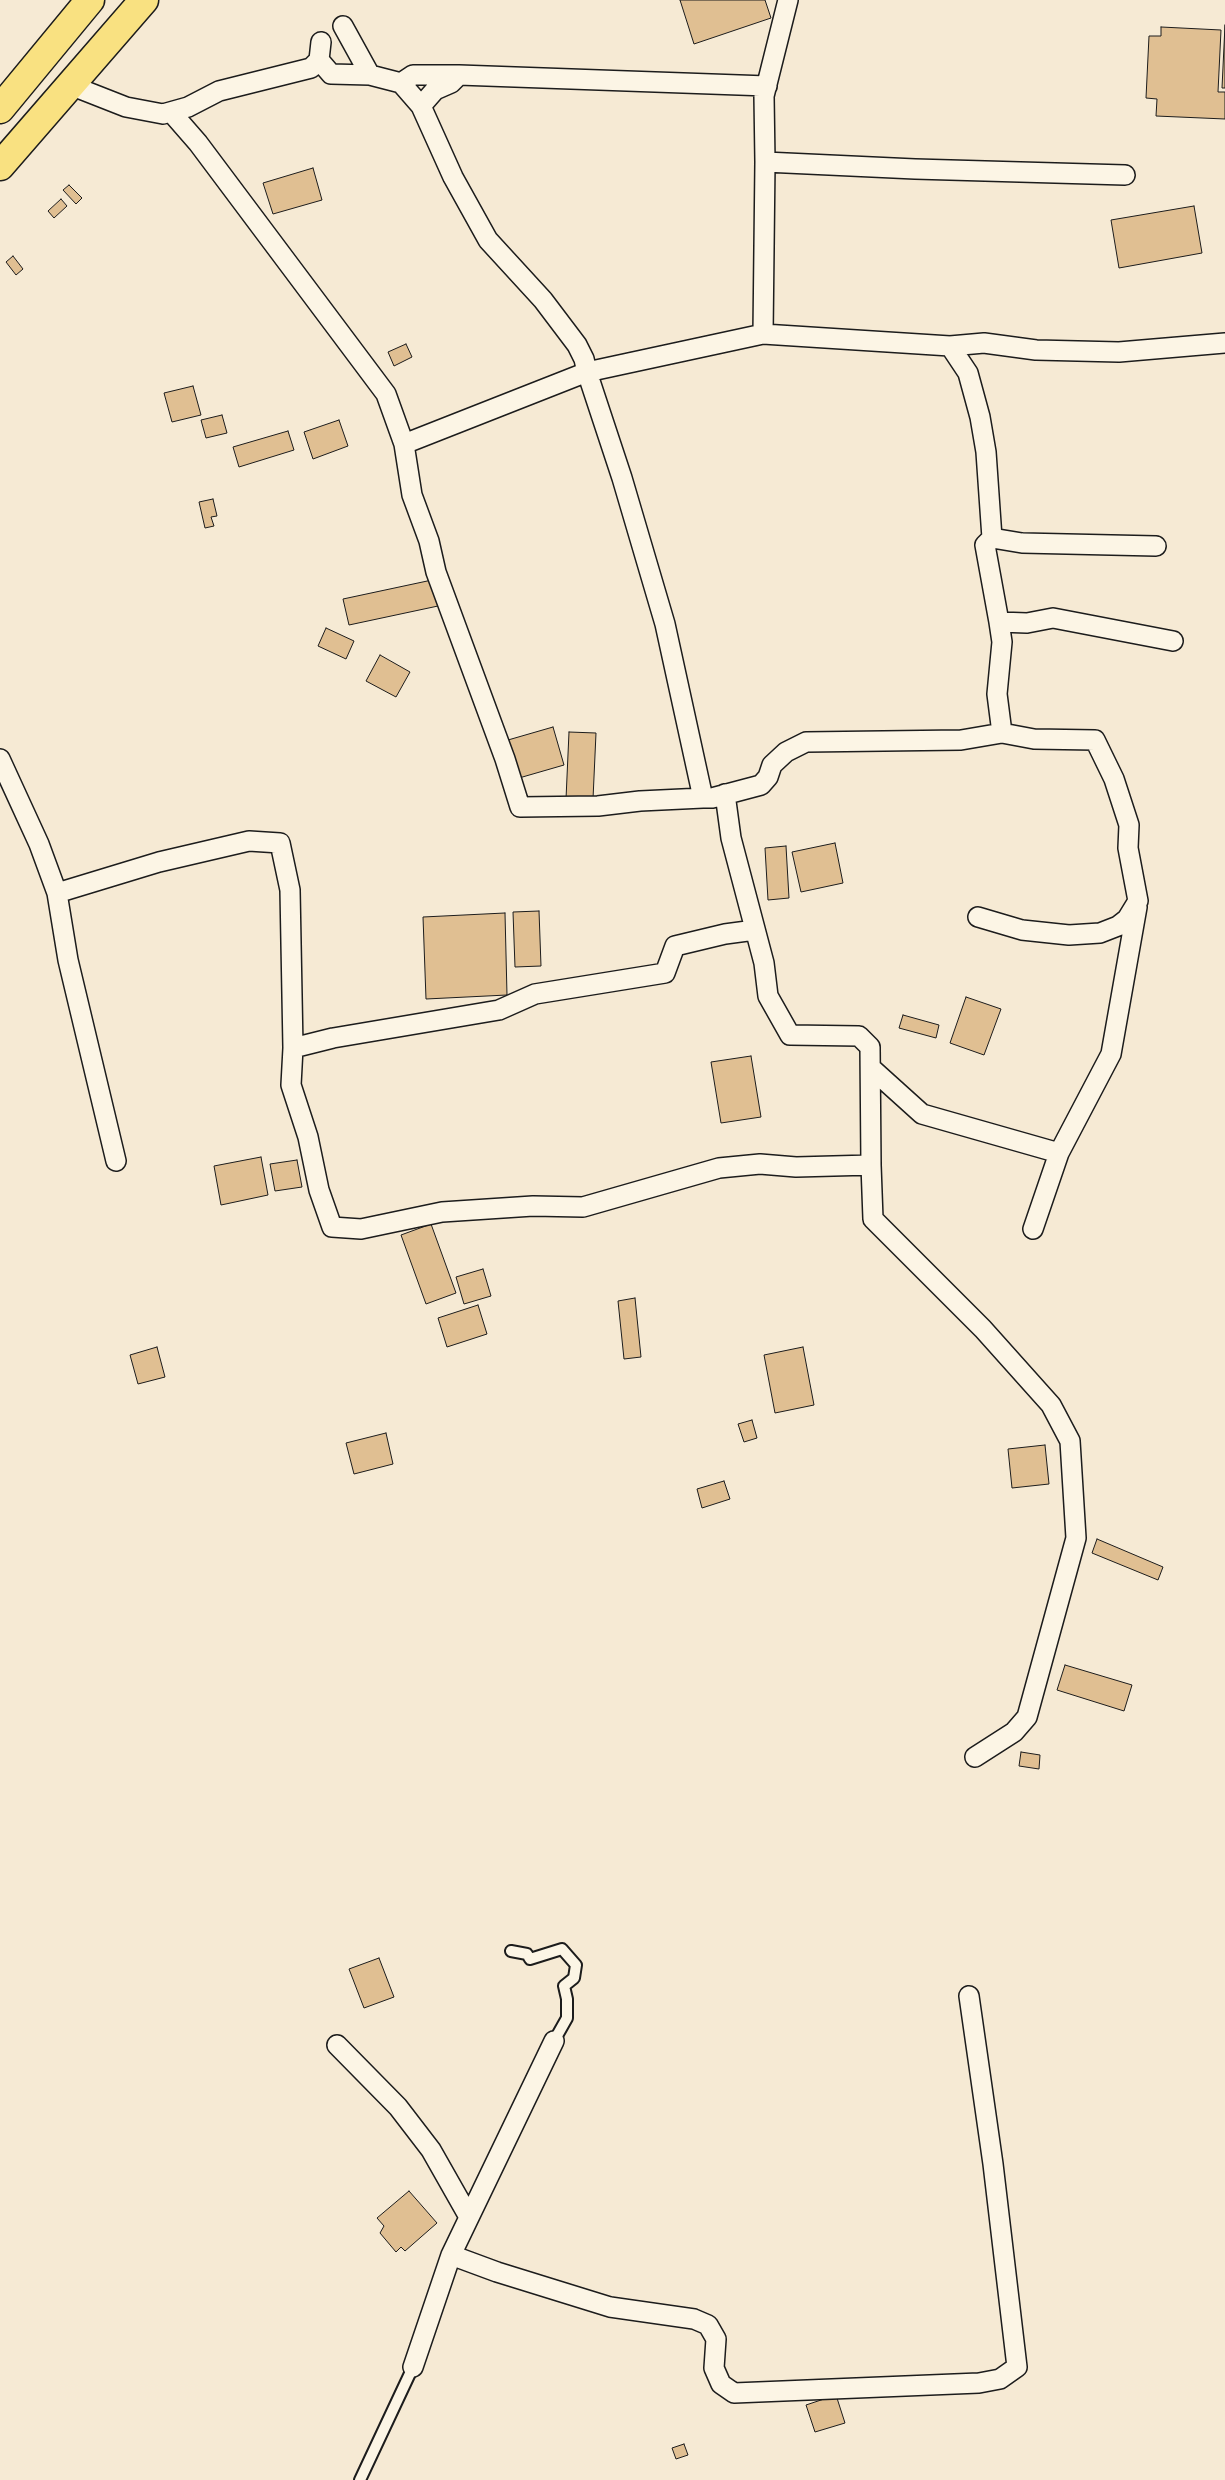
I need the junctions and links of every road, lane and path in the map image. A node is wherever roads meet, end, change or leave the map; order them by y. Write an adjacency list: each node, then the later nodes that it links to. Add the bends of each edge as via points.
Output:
1 (90, 0): 12 (main road)
2 (144, 0): 7 (main road)
3 (788, 0): 8 (street)
4 (343, 26): 5 (street)
5 (370, 75): 9 (street); 13 (street, via 331,74 320,51 311,68 219,91)
6 (459, 75): 8 (street); 9 (street, via 414,75); 10 (street, via 451,83)
7 (70, 85): 13 (street, via 126,107 163,114); 15 (main road)
8 (767, 86): 14 (street, via 764,96)
9 (404, 88): 10 (street, via 421,93); 11 (street)
10 (435, 90): 11 (street)
11 (421, 106): 20 (street, via 453,177 488,240 577,345)
12 (0, 109)
13 (171, 112): 21 (street, via 198,143 386,394)
14 (765, 162): 16 (street); 17 (street)
15 (0, 166)
16 (1125, 175)
17 (763, 334): 19 (street); 20 (street)
18 (1225, 343): 19 (street, via 1119,352 1036,350 984,342)
19 (950, 346): 22 (street, via 968,373 980,417 986,452)
20 (587, 372): 21 (street); 29 (street, via 665,624)
21 (404, 444): 29 (street, via 412,495 436,572 520,807 598,806)
22 (992, 538): 23 (street, via 1022,543); 24 (street, via 985,545)
23 (1156, 546)
24 (999, 622): 25 (street, via 1027,623 1053,618); 26 (street, via 1002,642 998,694)
25 (1173, 641)
26 (1002, 732): 28 (street, via 960,740 806,742 772,764 761,785); 31 (street, via 1034,739 1095,740 1114,779 1129,824 1128,848)
27 (0, 759): 30 (street, via 39,844)
28 (724, 794): 29 (street); 33 (street, via 731,838)
29 (703, 798)
30 (57, 893): 34 (street, via 222,847 249,841 280,843 290,890); 37 (street, via 68,960)
31 (1138, 901): 32 (street, via 1127,919 1100,933 1070,935 1022,930); 36 (street, via 1111,1054)
32 (978, 917)
33 (755, 930): 34 (street, via 674,946 665,974 534,994 499,1010 333,1038); 35 (street, via 768,996 790,1036 859,1036 870,1047)
34 (293, 1048): 38 (street, via 291,1084 332,1227 361,1229 442,1212 533,1206 583,1207 719,1168 760,1164 796,1167)
35 (871, 1068): 36 (street, via 922,1114); 38 (street)
36 (1059, 1153): 39 (street)
37 (116, 1160)
38 (871, 1165): 40 (street, via 873,1219 983,1329 1051,1405 1070,1441 1076,1538 1028,1717 1014,1732)
39 (1033, 1229)
40 (975, 1756)
41 (512, 1951): 43 (lane, via 527,1954 530,1959 562,1949 576,1965 574,1978 564,1986 568,1999 567,2018)
42 (969, 1996): 46 (street, via 1017,2367 1000,2379 979,2383 734,2393 721,2384 714,2368 716,2339 708,2325 694,2319 610,2306)
43 (554, 2041): 45 (street, via 504,2139)
44 (337, 2045): 45 (street, via 398,2107 431,2150)
45 (469, 2218): 46 (street)
46 (451, 2255): 47 (street)
47 (413, 2367): 48 (lane)
48 (360, 2480)

